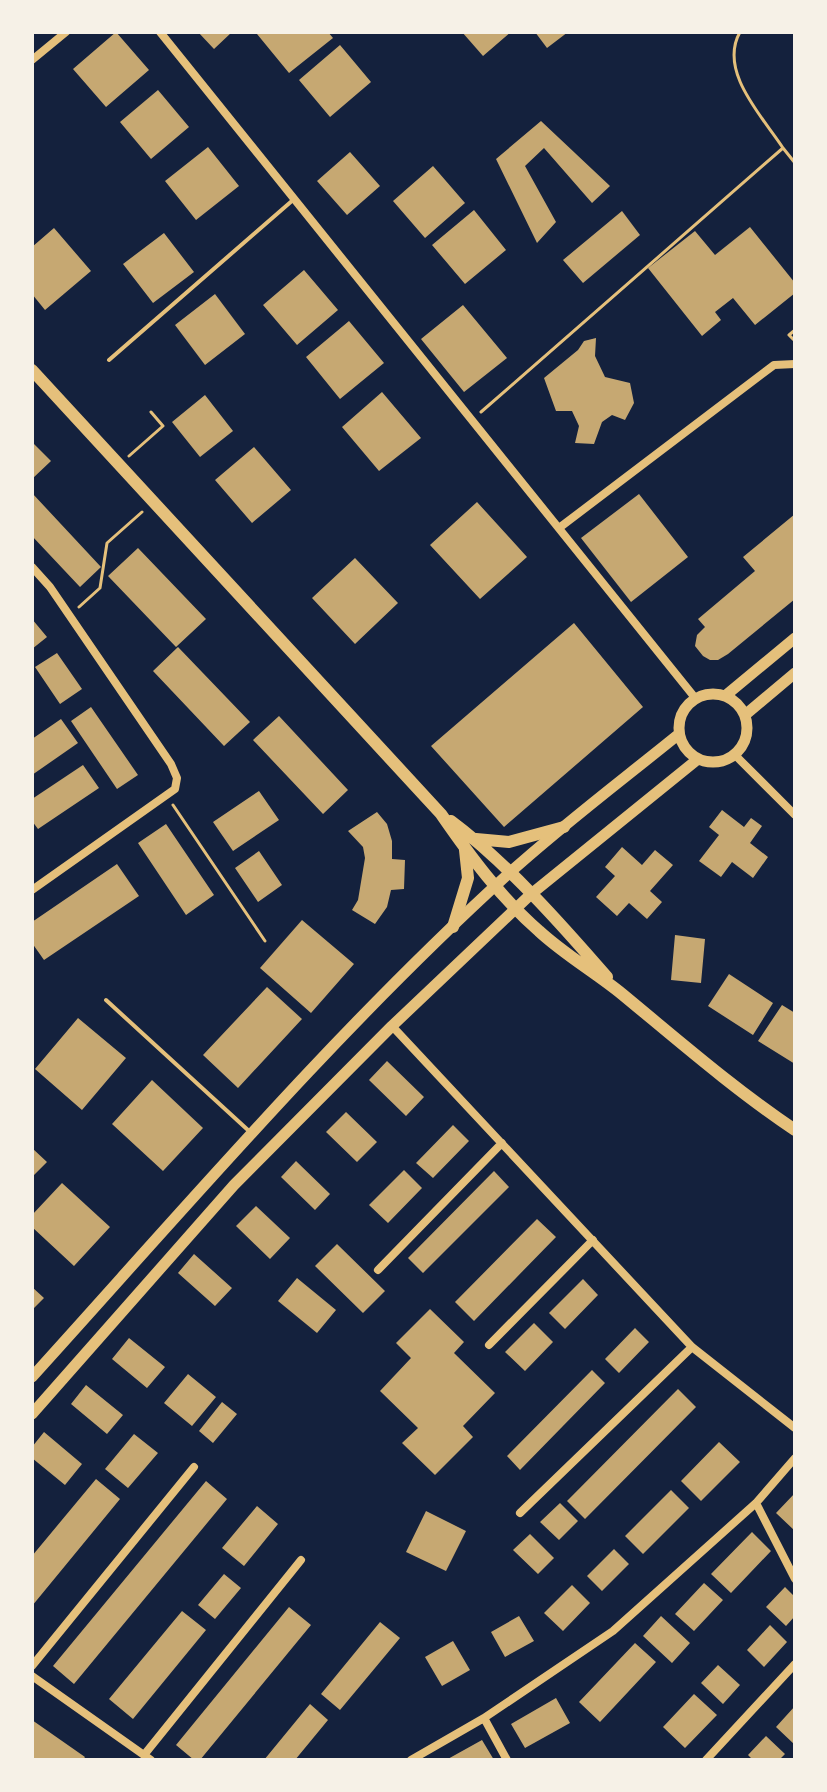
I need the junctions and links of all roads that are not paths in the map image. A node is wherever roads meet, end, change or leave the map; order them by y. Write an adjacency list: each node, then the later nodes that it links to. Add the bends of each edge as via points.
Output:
1 (66, 32): 3 (street)
2 (160, 32): 4 (street)
3 (32, 60)
4 (295, 199): 5 (lane); 8 (street)
5 (109, 360)
6 (795, 364): 8 (street, via 774,365)
7 (32, 370): 18 (main road)
8 (559, 528): 13 (street)
9 (32, 567): 25 (street, via 177,778 175,789)
10 (795, 638): 12 (street)
11 (795, 673): 14 (street)
12 (725, 696): 13 (street); 14 (street)
13 (696, 699): 15 (street, via 682,714)
14 (745, 715): 16 (street, via 747,737)
15 (679, 734): 17 (street); 20 (street)
16 (735, 755): 17 (street, via 717,763); 19 (street)
17 (698, 759): 26 (street)
18 (441, 814): 21 (main road); 22 (main road)
19 (795, 815)
20 (564, 827): 21 (main road, via 509,842); 23 (street)
21 (476, 839): 23 (main road)
22 (464, 847): 24 (main road); 28 (main road, via 468,878)
23 (509, 873): 24 (street); 26 (main road)
24 (496, 886): 27 (main road); 28 (street)
25 (32, 890)
26 (530, 895): 27 (street); 29 (main road)
27 (514, 908): 29 (main road); 31 (street)
28 (453, 927): 33 (street)
29 (619, 992): 32 (main road)
30 (106, 1000): 33 (lane)
31 (392, 1026): 34 (street); 40 (street, via 234,1185)
32 (795, 1130)
33 (251, 1134): 39 (street)
34 (502, 1143): 35 (street); 36 (street)
35 (593, 1240): 37 (street); 38 (street)
36 (378, 1270)
37 (489, 1345)
38 (692, 1347): 41 (street); 45 (street)
39 (32, 1377)
40 (32, 1414)
41 (795, 1428)
42 (795, 1458): 44 (street)
43 (194, 1467): 49 (street)
44 (756, 1503): 47 (street); 51 (street, via 613,1631)
45 (520, 1513)
46 (301, 1560): 52 (street)
47 (795, 1579)
48 (795, 1664): 55 (street)
49 (32, 1666)
50 (32, 1676): 52 (street)
51 (484, 1718): 53 (street); 54 (street)
52 (148, 1758)
53 (411, 1760)
54 (507, 1760)
55 (706, 1760)

